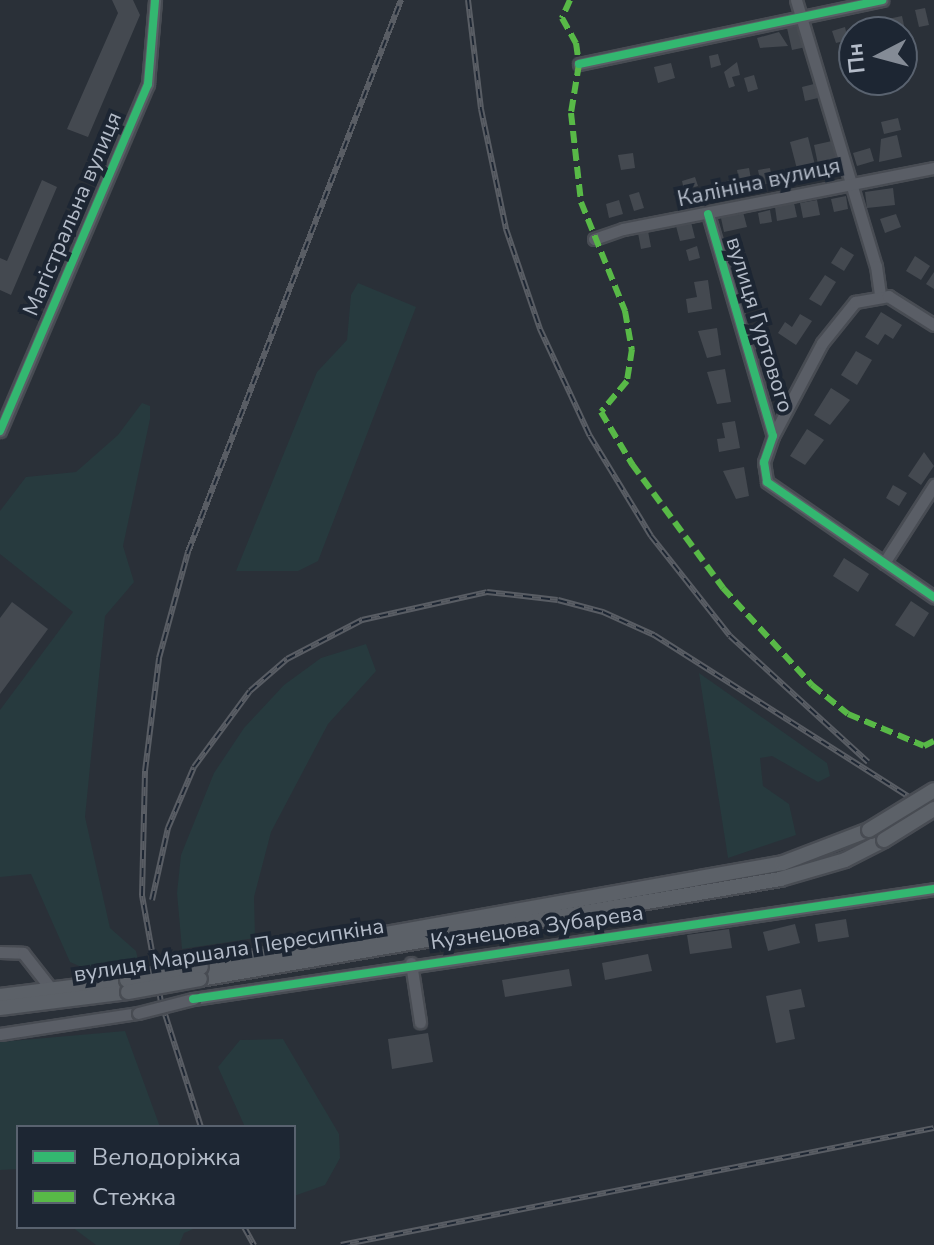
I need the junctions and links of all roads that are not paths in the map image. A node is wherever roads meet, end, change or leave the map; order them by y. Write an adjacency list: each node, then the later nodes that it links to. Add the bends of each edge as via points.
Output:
1 (796, 0): 4 (street)
2 (882, 0): 4 (street)
3 (160, 2): 12 (street, Магістральна вулиця, via 148,84)
4 (803, 21): 5 (street); 7 (street)
5 (579, 64)
6 (934, 168): 7 (street, Калініна вулиця)
7 (850, 184): 8 (street, Калініна вулиця); 10 (street)
8 (708, 214): 9 (street, Калініна вулиця); 13 (street, вулиця Гуртового)
9 (594, 239)
10 (884, 296): 11 (street); 13 (street, via 855,302 834,326)
11 (934, 325)
12 (0, 431)
13 (773, 436): 15 (street, вулиця Гуртового, via 764,462 772,489)
14 (934, 485): 15 (street)
15 (884, 563): 16 (street, вулиця Гуртового)
16 (934, 597)
17 (934, 790): 22 (main road, вулиця Маршала Пересипкіна, bridge, via 869,830 783,863)
18 (934, 809): 22 (main road, вулиця Маршала Пересипкіна, bridge, via 835,864 780,879)
19 (934, 889): 21 (street, Кузнецова Зубарева, via 704,926 641,929)
20 (0, 952): 24 (street, via 23,953)
21 (411, 963): 27 (street); 28 (street, Кузнецова Зубарева, bridge)
22 (200, 973): 23 (main road, вулиця Маршала Пересипкіна, bridge)
23 (128, 986): 24 (main road, вулиця Маршала Пересипкіна); 26 (main road, вулиця Маршала Пересипкіна)
24 (52, 990): 25 (main road, вулиця Маршала Пересипкіна)
25 (0, 996)
26 (0, 1008)
27 (420, 1022)
28 (0, 1034)

